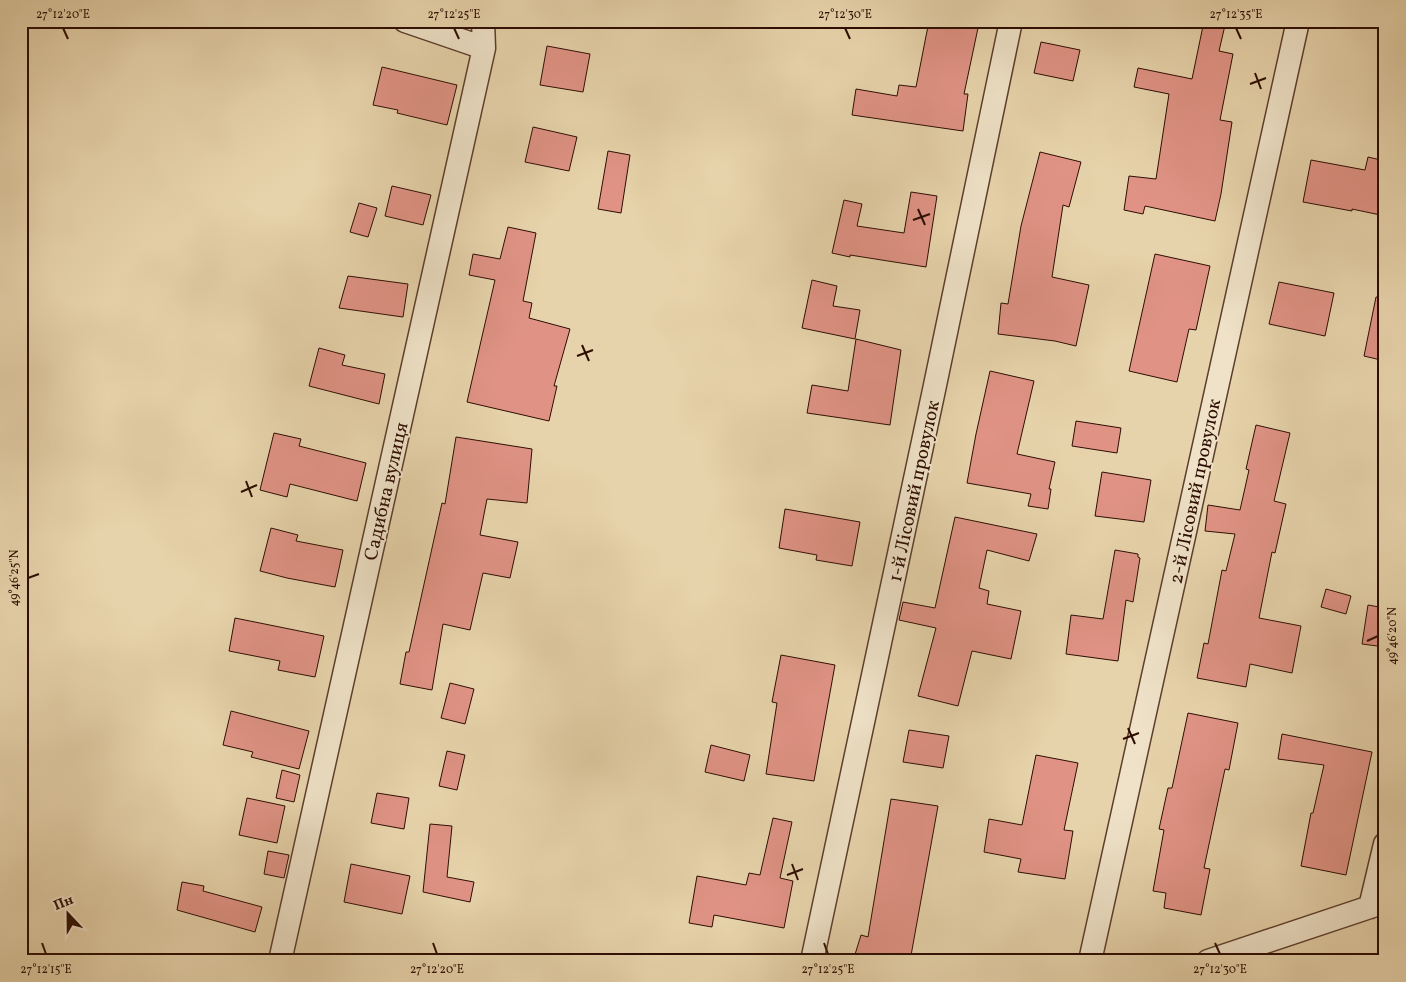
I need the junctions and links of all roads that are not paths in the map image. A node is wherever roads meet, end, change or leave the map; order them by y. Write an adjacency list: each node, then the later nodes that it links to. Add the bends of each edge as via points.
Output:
1 (405, 21): 5 (street)
2 (483, 21): 5 (street, Садибна вулиця)
3 (1011, 21): 9 (street, 1-й Лісовий провулок)
4 (1298, 21): 10 (street, 2-й Лісовий провулок)
5 (484, 48): 8 (street, Садибна вулиця)
6 (1385, 844): 7 (street)
7 (1377, 904): 11 (street)
8 (280, 961)
9 (812, 961)
10 (1090, 961)
11 (1208, 961)

